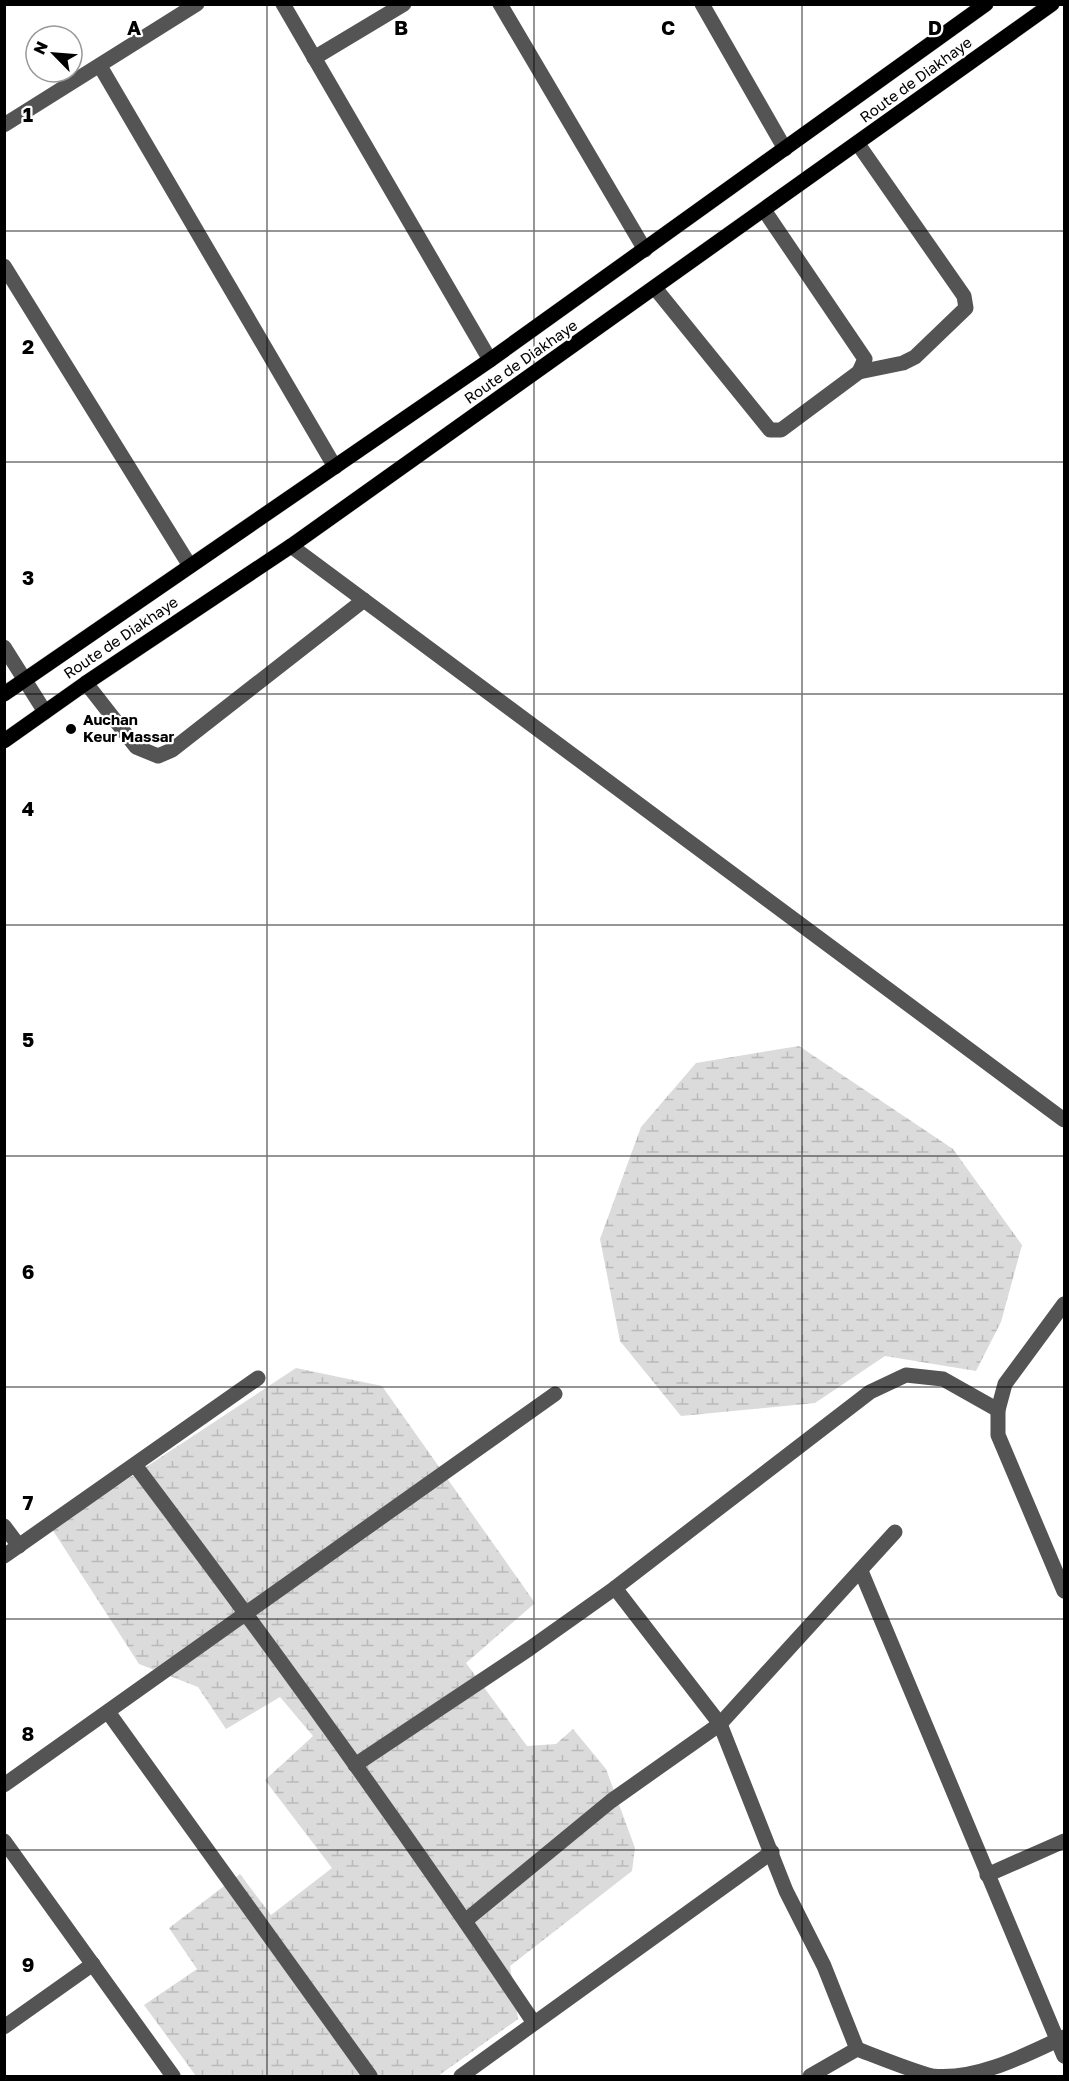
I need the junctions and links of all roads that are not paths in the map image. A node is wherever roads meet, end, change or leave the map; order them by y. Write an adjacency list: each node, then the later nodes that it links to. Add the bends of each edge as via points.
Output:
1 (197, 4): 9 (street)
2 (283, 4): 8 (street)
3 (404, 4): 8 (street)
4 (500, 4): 14 (street)
5 (702, 4): 12 (street)
6 (986, 4): 12 (main road, Route de Diakhaye)
7 (1052, 4): 11 (main road, Route de Diakhaye)
8 (314, 58): 17 (street)
9 (100, 66): 10 (street); 19 (street)
10 (4, 125)
11 (858, 144): 13 (main road, Route de Diakhaye); 18 (street, via 964,296 966,308 915,357)
12 (785, 149): 14 (main road, Route de Diakhaye)
13 (764, 210): 16 (main road, Route de Diakhaye); 18 (street, via 865,359)
14 (645, 250): 17 (main road, Route de Diakhaye)
15 (4, 266): 21 (street)
16 (655, 288): 18 (street, via 770,430 781,430); 20 (main road, Route de Diakhaye)
17 (490, 360): 19 (main road, Route de Diakhaye)
18 (859, 372)
19 (335, 467): 21 (main road, Route de Diakhaye)
20 (291, 546): 22 (street); 25 (main road, Route de Diakhaye)
21 (190, 566): 24 (main road, Route de Diakhaye)
22 (364, 600): 25 (street, via 172,750 158,756 136,747); 29 (street)
23 (4, 647): 24 (street)
24 (25, 680): 26 (main road, Route de Diakhaye); 27 (street)
25 (86, 683): 27 (main road, Route de Diakhaye)
26 (4, 694)
27 (45, 712): 28 (main road, Route de Diakhaye)
28 (4, 741)
29 (1065, 1120)
30 (1065, 1304): 33 (street, via 1005,1384)
31 (258, 1378): 34 (street)
32 (555, 1394): 42 (street)
33 (998, 1410): 40 (street, via 943,1379 906,1375 870,1392); 41 (street, via 998,1435)
34 (135, 1465): 37 (street); 42 (street)
35 (4, 1526): 37 (street)
36 (895, 1532): 39 (street)
37 (19, 1546): 38 (street)
38 (4, 1557)
39 (861, 1571): 44 (street); 50 (street)
40 (615, 1588): 44 (street); 45 (street)
41 (1065, 1591)
42 (247, 1613): 43 (street); 45 (street)
43 (108, 1712): 46 (street); 59 (street)
44 (720, 1724): 49 (street); 51 (street, via 611,1801)
45 (355, 1765): 51 (street)
46 (4, 1785)
47 (4, 1841): 52 (street)
48 (1065, 1841): 50 (street)
49 (772, 1852): 53 (street); 56 (street)
50 (987, 1875): 55 (street)
51 (465, 1921): 53 (street)
52 (93, 1964): 54 (street); 58 (street)
53 (534, 2024): 60 (street)
54 (4, 2027)
55 (1061, 2039): 56 (street, via 970,2076 934,2076); 57 (street)
56 (857, 2049): 61 (street)
57 (1065, 2056)
58 (173, 2076)
59 (370, 2076)
60 (461, 2076)
61 (810, 2076)

